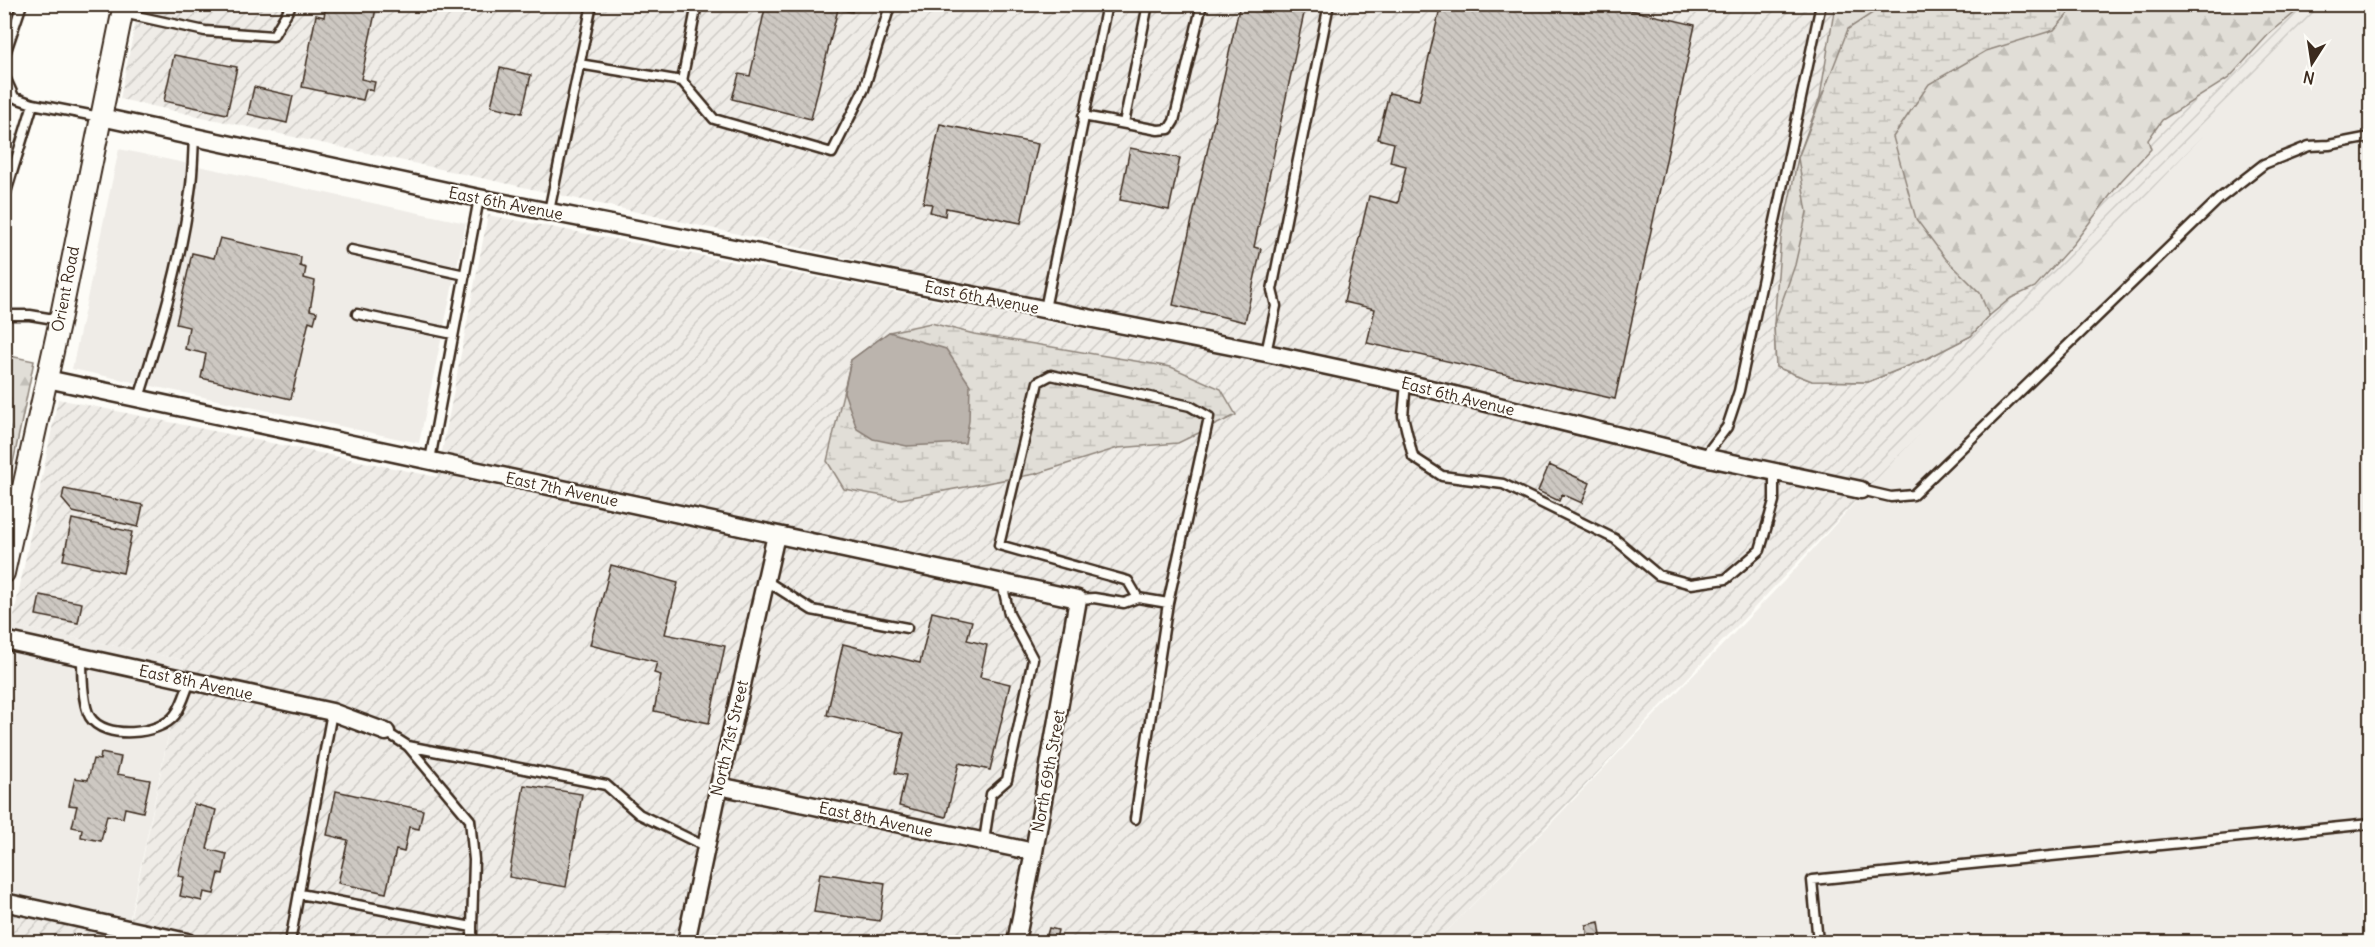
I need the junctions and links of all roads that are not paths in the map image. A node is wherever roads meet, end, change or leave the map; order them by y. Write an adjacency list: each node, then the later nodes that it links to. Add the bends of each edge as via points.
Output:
1 (22, 4): 12 (lane)
2 (292, 4): 11 (lane, via 273,36 205,31)
3 (592, 4): 13 (lane)
4 (697, 4): 15 (lane)
5 (888, 4): 15 (lane, via 864,89 832,153 714,119)
6 (1107, 4): 19 (lane)
7 (1148, 4): 21 (lane)
8 (1202, 4): 21 (lane, via 1169,129)
9 (1329, 4): 34 (lane, via 1272,290 1276,306)
10 (1821, 4): 38 (lane, via 1739,391 1727,427)
11 (123, 9): 20 (street, Orient Road)
12 (4, 57)
13 (579, 64): 15 (lane); 26 (lane)
14 (4, 75): 17 (lane)
15 (682, 81)
16 (4, 94): 17 (lane)
17 (14, 98): 18 (lane)
18 (33, 104): 20 (lane); 25 (lane)
19 (1083, 116): 21 (lane); 29 (lane)
20 (101, 117): 22 (street, East 6th Avenue); 32 (street, Orient Road)
21 (1124, 123)
22 (194, 137): 24 (street, East 6th Avenue); 37 (lane, via 183,231)
23 (2370, 137): 41 (lane, via 2309,146 2264,164 2218,200 1913,495 1891,497)
24 (479, 198): 26 (street, East 6th Avenue); 28 (lane)
25 (4, 199)
26 (549, 211): 29 (street, East 6th Avenue)
27 (351, 250): 28 (lane)
28 (465, 275): 33 (lane)
29 (1045, 309): 34 (street, East 6th Avenue)
30 (357, 314): 33 (lane)
31 (4, 315): 32 (lane)
32 (60, 320): 35 (street, Orient Road)
33 (453, 334): 39 (lane)
34 (1266, 353): 36 (street, East 6th Avenue)
35 (47, 378): 37 (street, East 7th Avenue); 43 (street, Orient Road)
36 (1406, 383): 38 (street, East 6th Avenue); 40 (lane, via 1403,416 1413,458 1442,476 1503,484 1615,539 1658,575 1691,584 1726,579 1760,550 1774,501)
37 (139, 398): 39 (street, East 7th Avenue)
38 (1704, 457): 40 (street, East 6th Avenue)
39 (430, 460): 42 (street, East 7th Avenue)
40 (1774, 472): 41 (street, East 6th Avenue)
41 (1861, 490)
42 (776, 535): 44 (street, North 71st Street); 45 (street, East 7th Avenue)
43 (4, 573)
44 (765, 580): 49 (lane, via 812,610); 56 (street, North 71st Street)
45 (1002, 583): 47 (street, East 7th Avenue); 59 (lane, via 1010,614 1033,659 1007,780 992,794)
46 (1138, 598): 47 (lane, via 1124,603); 48 (lane); 48 (lane, via 1128,582 999,545 1038,382 1051,375 1190,406 1209,417)
47 (1078, 599): 61 (street, North 69th Street)
48 (1168, 603): 57 (lane)
49 (907, 628)
50 (4, 640): 51 (street, East 8th Avenue)
51 (82, 657): 52 (street, East 8th Avenue); 52 (lane, via 89,716 100,728 136,732 156,728 174,716)
52 (190, 681): 53 (street, East 8th Avenue)
53 (332, 712): 54 (street, East 8th Avenue); 62 (lane)
54 (386, 732): 55 (lane)
55 (408, 746): 60 (lane, via 606,785 639,814); 64 (lane, via 470,820 474,860)
56 (718, 786): 59 (street, East 8th Avenue); 60 (street, North 71st Street)
57 (1135, 819)
58 (2370, 824): 70 (lane, via 1812,880)
59 (984, 841): 61 (street, East 8th Avenue)
60 (706, 847): 68 (street, North 71st Street)
61 (1034, 852): 69 (street, North 69th Street)
62 (300, 894): 64 (lane); 66 (lane)
63 (4, 902): 65 (street)
64 (472, 927): 67 (lane)
65 (187, 942)
66 (290, 942)
67 (472, 942)
68 (686, 942)
69 (1016, 942)
70 (1818, 942)

